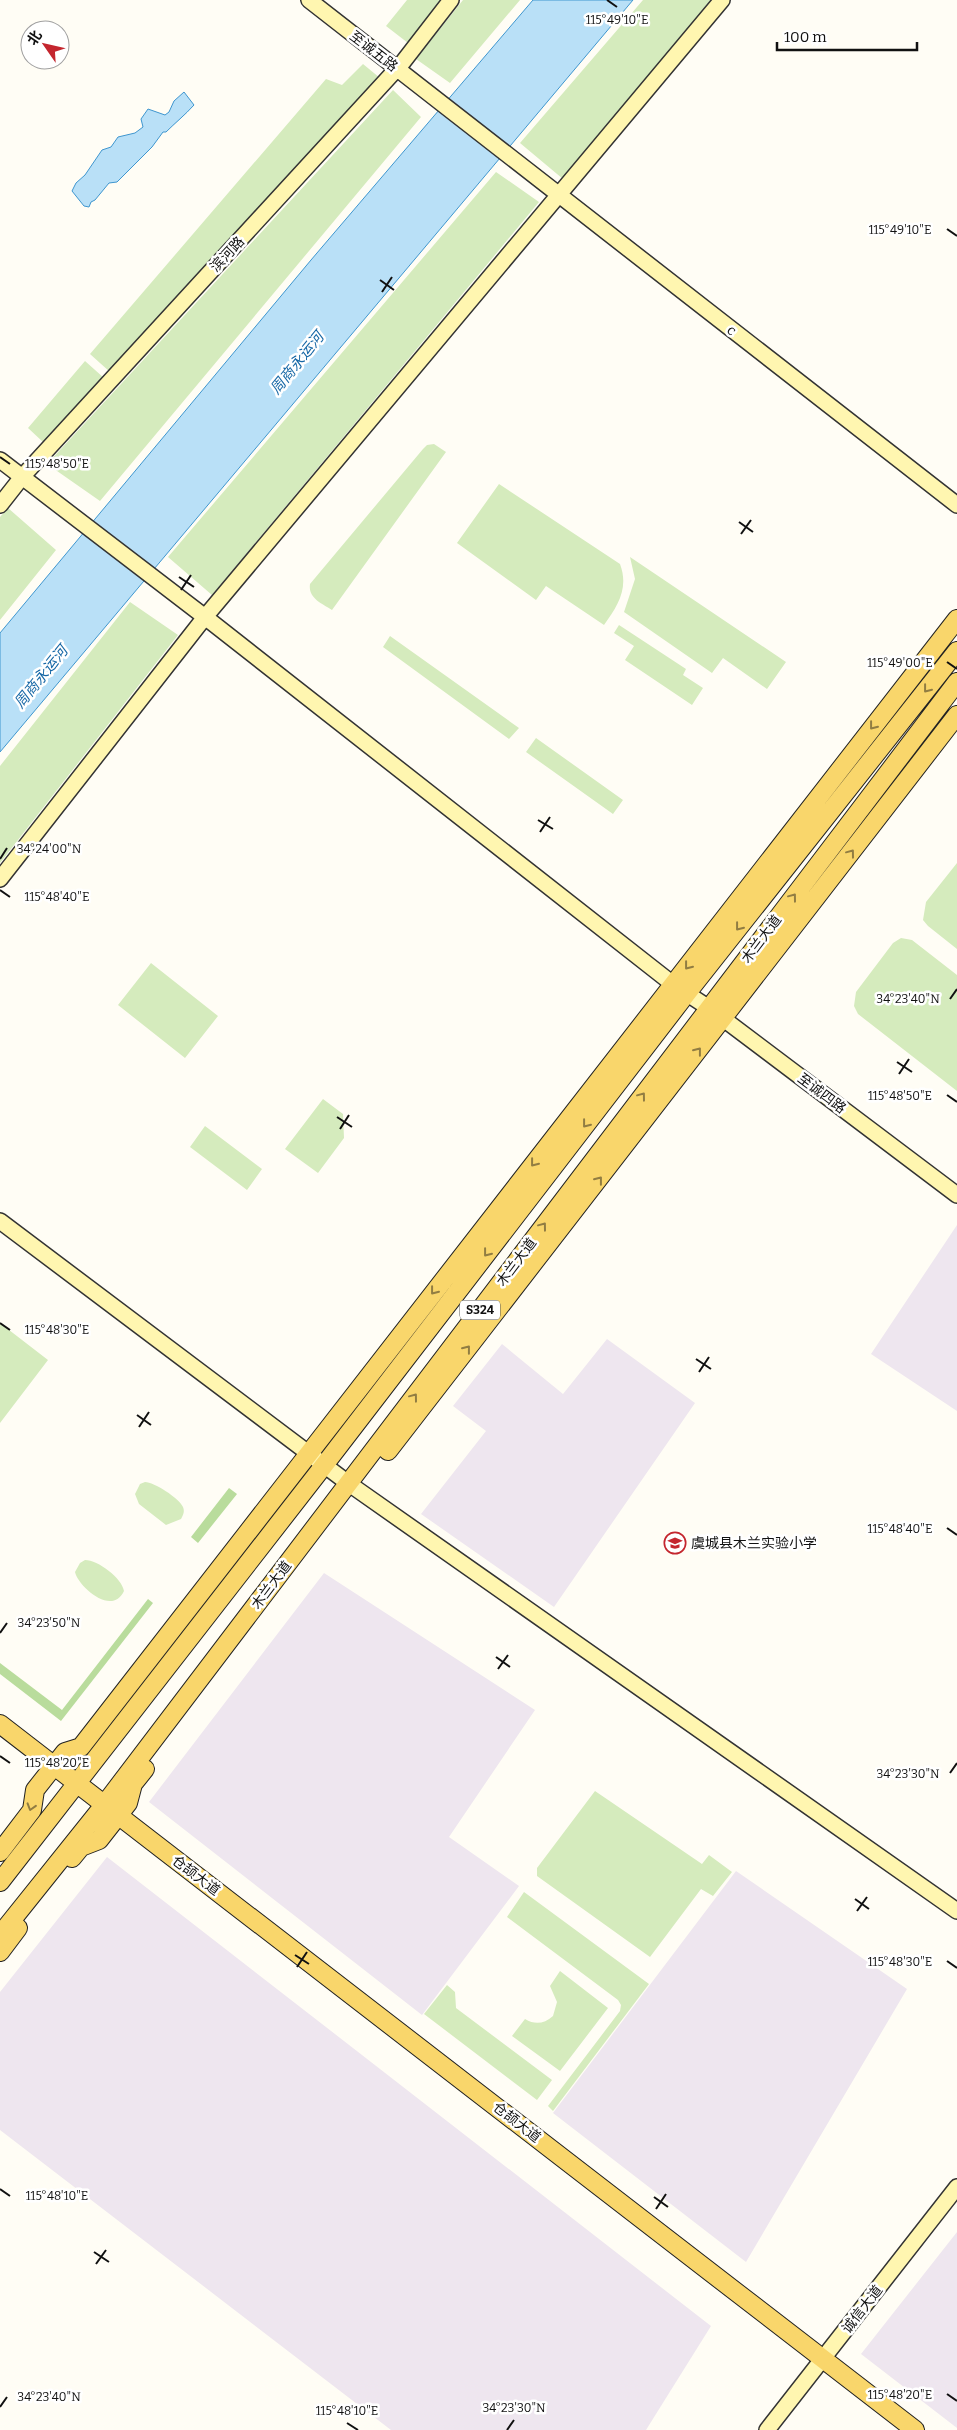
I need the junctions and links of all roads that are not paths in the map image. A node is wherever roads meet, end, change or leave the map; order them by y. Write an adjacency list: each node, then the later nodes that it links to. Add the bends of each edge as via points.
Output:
1 (309, 0): 4 (street, 至诚五路)
2 (451, 0): 4 (street, 滨河路)
3 (722, 0): 6 (street)
4 (396, 69): 5 (street, 至诚五路); 8 (street, 滨河路)
5 (508, 156): 6 (street, c)
6 (558, 195): 10 (street, c); 11 (street)
7 (0, 460): 8 (street, 至诚四路)
8 (22, 477): 9 (street, 滨河路); 11 (street, 至诚四路)
9 (0, 505)
10 (957, 505)
11 (205, 617): 16 (street); 17 (street, 至诚四路)
12 (957, 619): 17 (main road, one-way to 17)
13 (957, 651): 17 (main road, 木兰大道 / S324, one-way to 17)
14 (957, 682): 18 (main road, 木兰大道 / S324, one-way to 14)
15 (957, 715): 19 (main road, one-way to 15)
16 (0, 879)
17 (680, 989): 18 (street, 至诚四路); 22 (main road, one-way to 22); 23 (main road, 木兰大道 / S324, one-way to 23)
18 (709, 1008): 19 (street, 至诚四路); 24 (main road, 木兰大道 / S324, one-way to 18)
19 (724, 1019): 20 (street, 至诚四路); 24 (main road, one-way to 19)
20 (957, 1195)
21 (0, 1221): 22 (street)
22 (308, 1452): 23 (street); 27 (main road, via 81,1747 65,1752)
23 (325, 1464): 24 (street); 28 (main road, 木兰大道 / S324)
24 (353, 1486): 29 (main road, 木兰大道 / S324); 30 (main road, via 133,1784 128,1803); 33 (street)
25 (0, 1724): 27 (main road)
26 (0, 1736): 27 (main road)
27 (51, 1770): 28 (main road, 仓颉大道); 31 (main road, one-way to 31, via 34,1790 32,1810)
28 (74, 1787): 29 (main road, 仓颉大道); 32 (main road, 木兰大道 / S324)
29 (101, 1809): 30 (main road, 仓颉大道); 34 (main road, 木兰大道 / S324)
30 (115, 1820): 35 (main road, via 99,1840 82,1846); 37 (main road, 仓颉大道)
31 (0, 1852)
32 (0, 1882)
33 (957, 1911)
34 (0, 1935)
35 (0, 1952)
36 (957, 2187): 37 (street, 诚信大道)
37 (820, 2362): 38 (street, 诚信大道); 39 (main road, 仓颉大道); 40 (main road, 仓颉大道)
38 (767, 2430)
39 (900, 2430)
40 (915, 2430)

